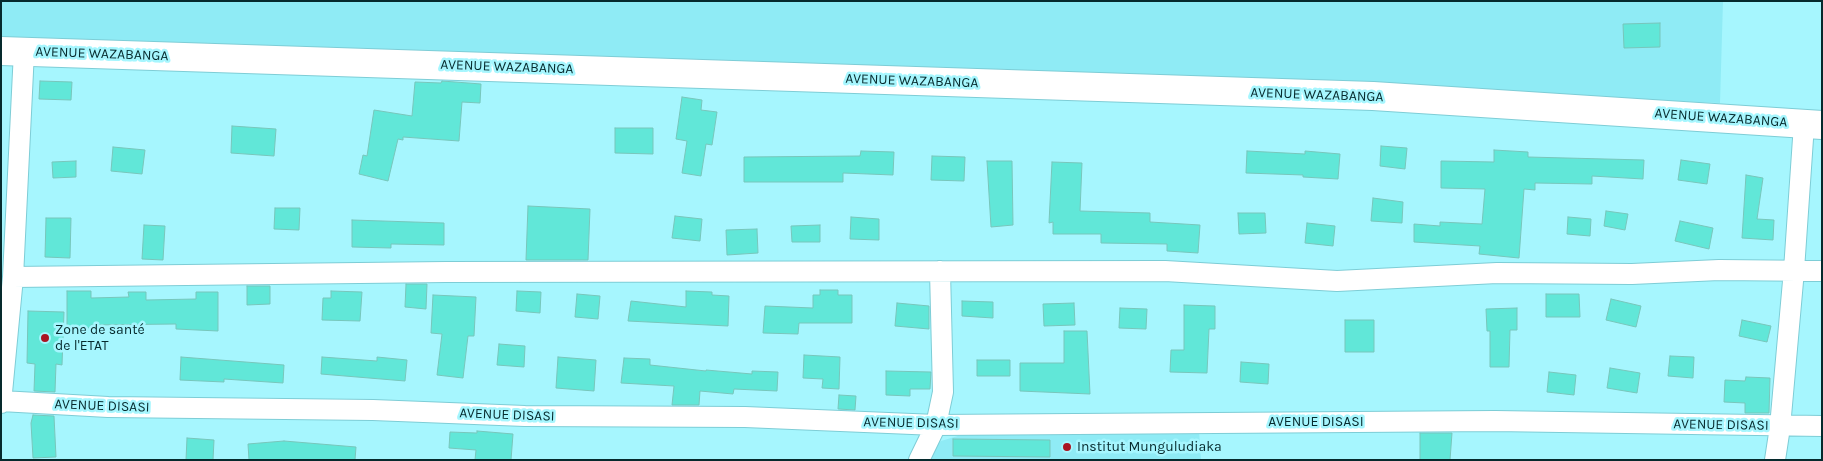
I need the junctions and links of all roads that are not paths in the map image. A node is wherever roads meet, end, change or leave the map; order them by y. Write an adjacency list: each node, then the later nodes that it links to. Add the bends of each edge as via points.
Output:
1 (13, 51): 2 (main road, AVENUE WAZABANGA, via 1373,96); 6 (street)
2 (1813, 124): 3 (street)
3 (1794, 270): 4 (street, via 1497,273 1337,281 1165,271); 5 (street); 10 (street)
4 (940, 271): 6 (street); 8 (street, via 943,392)
5 (1822, 271)
6 (13, 277): 7 (street)
7 (1, 402): 8 (street, AVENUE DISASI, via 525,416 745,417)
8 (936, 425): 10 (street, AVENUE DISASI, via 1495,421); 11 (street)
9 (1822, 426): 10 (street, AVENUE DISASI)
10 (1780, 427): 12 (street)
11 (919, 460)
12 (1775, 460)

